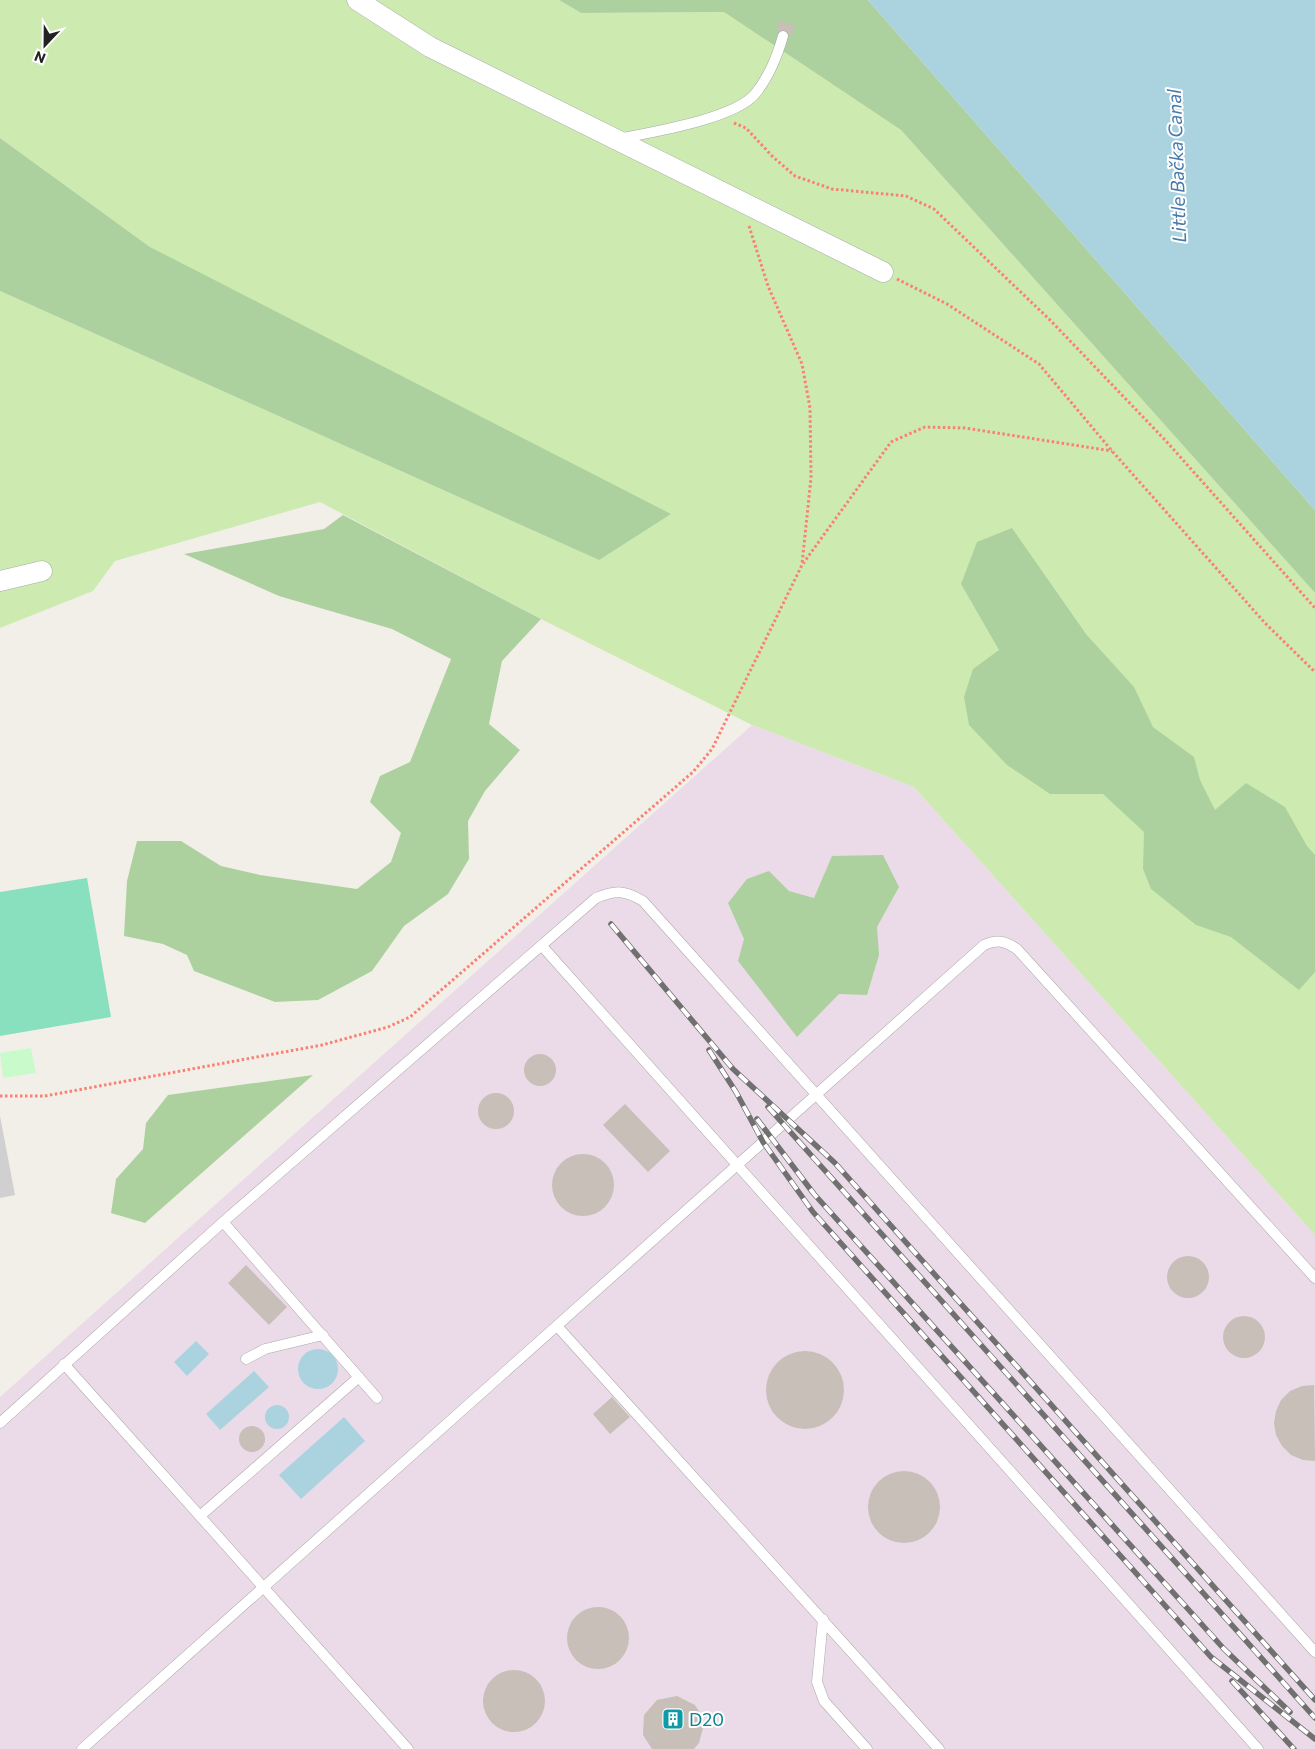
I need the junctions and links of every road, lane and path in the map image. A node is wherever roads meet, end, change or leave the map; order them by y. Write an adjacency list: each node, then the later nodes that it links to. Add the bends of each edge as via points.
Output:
1 (358, 0): 4 (street, via 430,47)
2 (783, 36): 3 (lane, via 777,59 754,96)
3 (720, 116): 4 (lane); 11 (path, via 746,128 795,176 832,189 906,196 934,209 1051,321)
4 (618, 140): 5 (street)
5 (742, 203): 6 (street); 8 (path, via 768,286 802,364 810,408 811,478)
6 (883, 272): 7 (path, via 947,304 1038,364)
7 (1112, 451): 8 (path, via 964,428 925,426 891,442); 12 (path, via 1265,623)
8 (802, 564): 15 (path, via 712,749 693,772 410,1017 388,1027 322,1045 46,1096)
9 (42, 571): 10 (street)
10 (0, 581)
11 (1315, 608)
12 (1315, 672)
13 (542, 946): 14 (lane, via 596,898 612,892 636,897); 16 (lane); 17 (lane)
14 (816, 1095): 16 (lane); 18 (lane, via 984,946 993,941 1007,942 1017,949); 29 (lane)
15 (0, 1096)
16 (738, 1165): 19 (lane); 34 (lane)
17 (223, 1222): 20 (lane); 22 (lane)
18 (1315, 1278)
19 (557, 1326): 27 (lane); 28 (lane)
20 (323, 1335): 21 (lane, via 265,1349); 23 (lane)
21 (246, 1359)
22 (64, 1364): 25 (lane); 26 (lane)
23 (359, 1377): 24 (lane); 26 (lane)
24 (377, 1398)
25 (0, 1423)
26 (200, 1516): 27 (lane)
27 (264, 1587): 30 (lane); 31 (lane)
28 (823, 1619): 32 (lane, via 817,1682 824,1701); 33 (lane)
29 (1315, 1652)
30 (82, 1749)
31 (408, 1749)
32 (867, 1749)
33 (939, 1749)
34 (1258, 1749)

